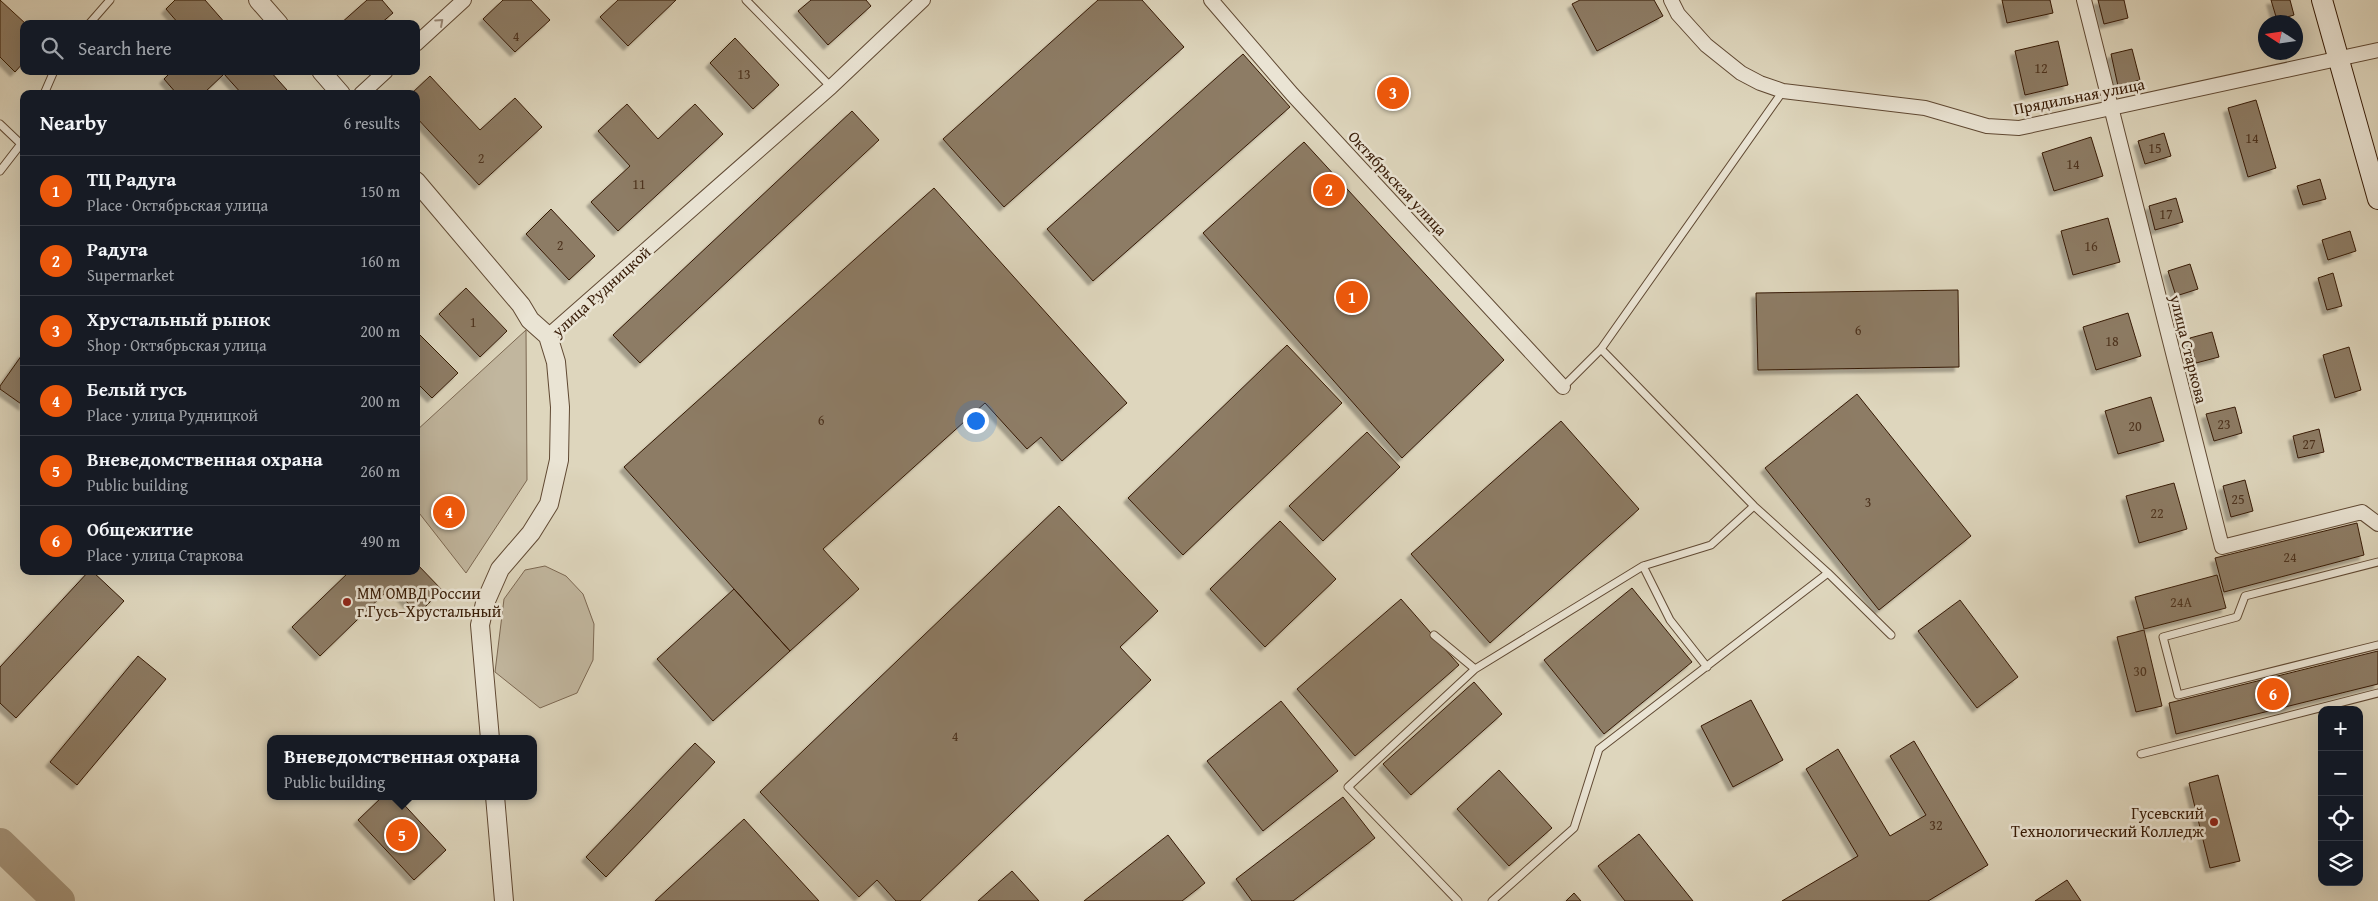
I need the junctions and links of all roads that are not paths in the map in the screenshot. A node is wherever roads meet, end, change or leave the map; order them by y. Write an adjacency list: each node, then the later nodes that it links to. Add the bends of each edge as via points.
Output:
1 (110, 0): 10 (lane)
2 (258, 0): 11 (street)
3 (464, 0): 12 (street, one-way to 3)
4 (746, 0): 18 (lane)
5 (923, 0): 18 (street, улица Рудницкой)
6 (1211, 0): 32 (street, Октябрьская улица, via 1292,94)
7 (1670, 0): 22 (street, Прядильная улица, via 1678,14 1722,59 1760,83)
8 (2084, 0): 23 (street, улица Старкова)
9 (2322, 0): 14 (main road)
10 (92, 20)
11 (276, 20)
12 (420, 40)
13 (2378, 50): 14 (street, Прядильная улица)
14 (2338, 60): 23 (street, Прядильная улица); 29 (main road)
15 (52, 75): 19 (lane)
16 (325, 75): 20 (street)
17 (382, 75): 21 (street)
18 (831, 87): 30 (street, улица Рудницкой)
19 (46, 90)
20 (338, 90)
21 (365, 90)
22 (1783, 91): 23 (street, Прядильная улица, via 1925,108 1987,126 2019,128); 31 (lane)
23 (2111, 109): 34 (street, улица Старкова, via 2222,547 2362,512)
24 (0, 124): 25 (lane)
25 (20, 141)
26 (20, 147): 27 (lane)
27 (0, 172)
28 (420, 186): 30 (street, via 521,305 530,320)
29 (2378, 198)
30 (548, 336): 44 (street, улица Рудницкой, via 557,371 560,407 558,460 549,504 531,533 500,569 485,603 480,625)
31 (1601, 349): 32 (lane); 33 (lane)
32 (1563, 387)
33 (1754, 506): 36 (lane, via 1711,545); 37 (lane)
34 (2378, 524)
35 (2378, 562): 40 (lane, via 2244,596 2237,617 2164,637 2178,695)
36 (1643, 566): 41 (lane, via 1670,620); 42 (lane)
37 (1828, 573): 39 (lane); 41 (lane)
38 (1434, 635): 42 (lane)
39 (1892, 636)
40 (2378, 645)
41 (1707, 667): 49 (lane, via 1599,749 1574,828)
42 (1475, 669): 48 (lane, via 1348,787)
43 (2378, 693): 45 (lane)
44 (490, 735)
45 (2141, 754)
46 (495, 800): 47 (street)
47 (504, 901)
48 (1458, 901)
49 (1492, 901)

